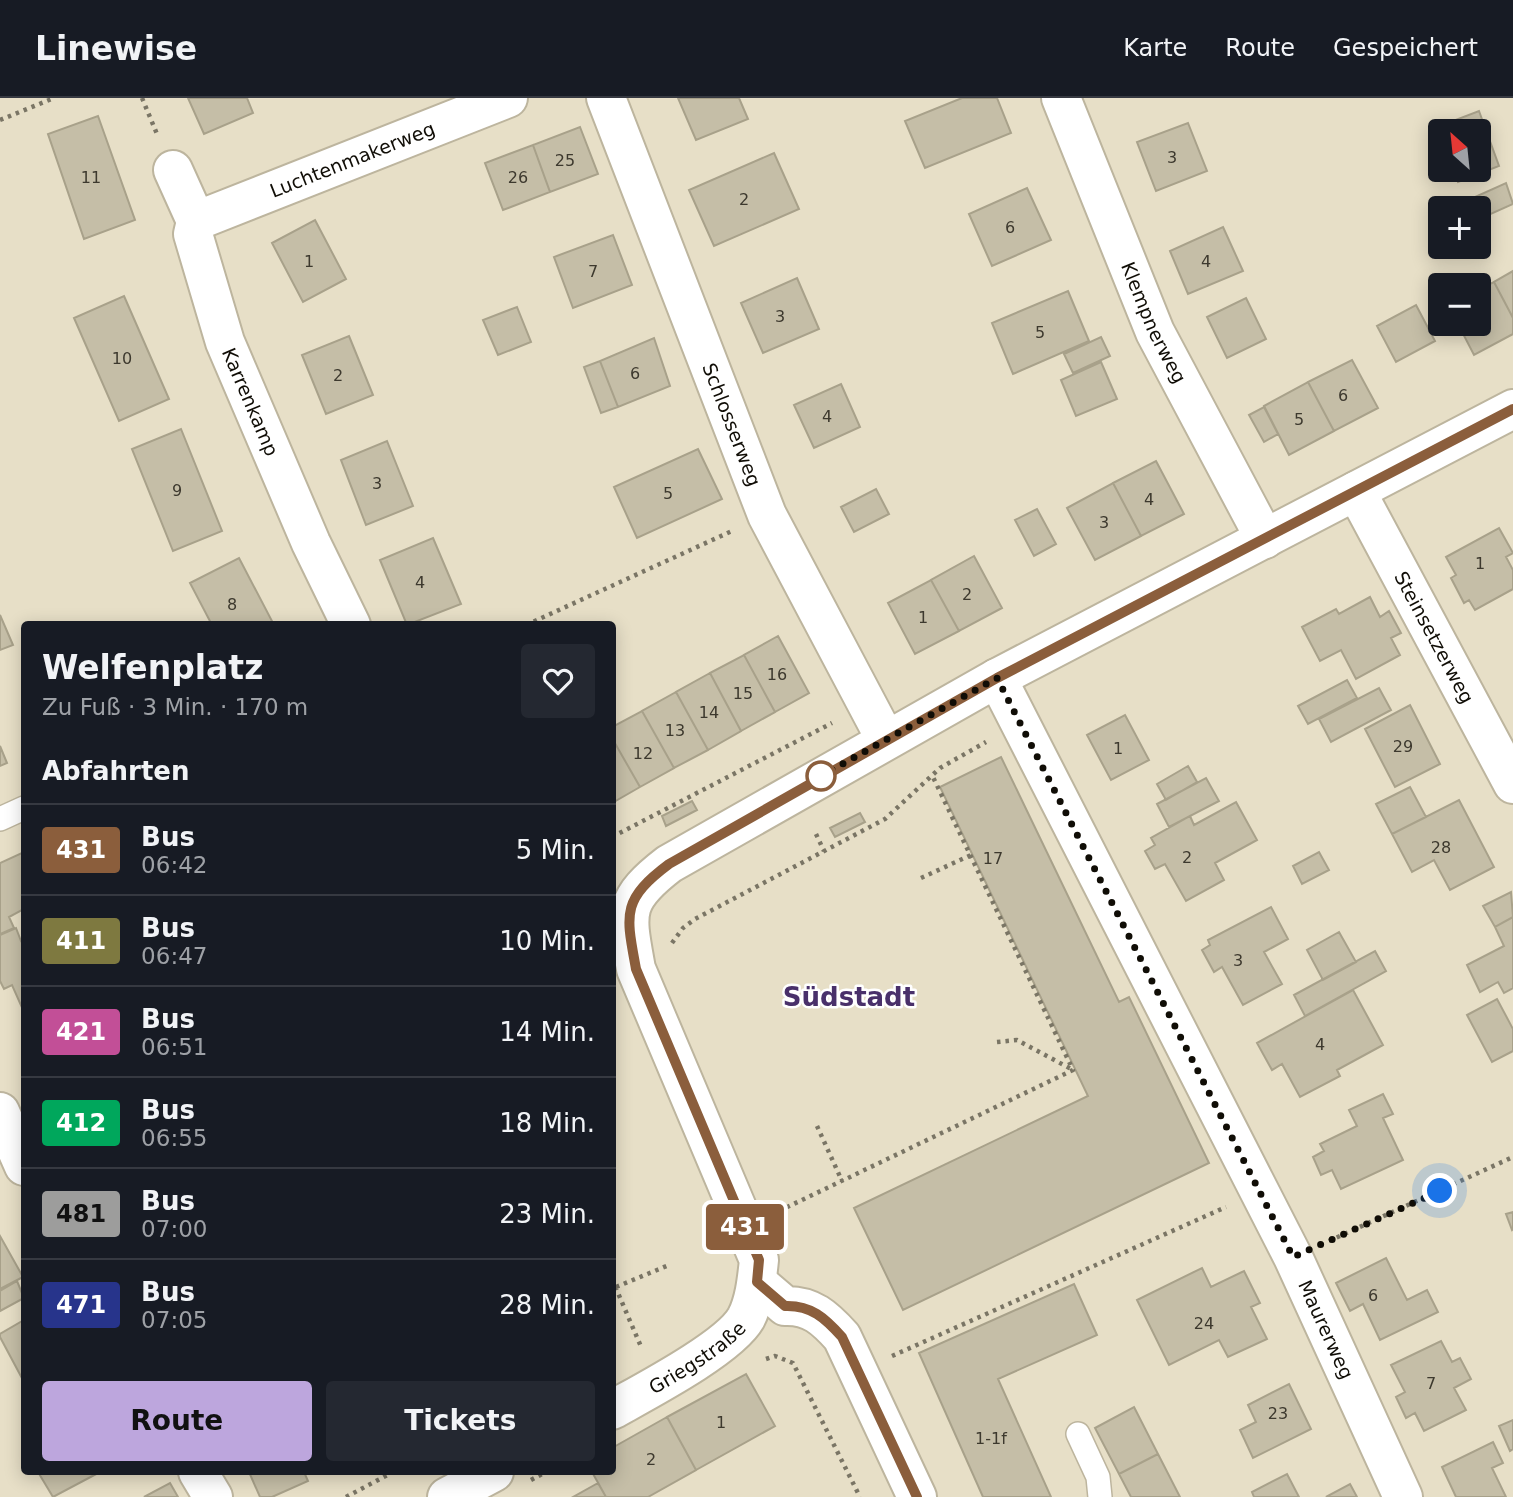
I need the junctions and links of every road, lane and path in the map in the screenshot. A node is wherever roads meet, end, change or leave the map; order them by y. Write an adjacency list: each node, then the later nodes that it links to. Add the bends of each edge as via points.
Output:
1 (54, 98): 5 (path)
2 (508, 98): 7 (street, Luchtenmakerweg)
3 (606, 98): 10 (street, Schlosserweg)
4 (1061, 98): 11 (street, Klempnerweg, via 1154,332)
5 (0, 120)
6 (173, 170): 7 (street, Karrenkamp)
7 (195, 221): 12 (street, Karrenkamp, via 193,234 225,342)
8 (1513, 409): 9 (street)
9 (1356, 491): 11 (street); 18 (street, Steinsetzerweg)
10 (767, 515): 13 (path); 16 (street, Schlosserweg)
11 (1265, 539): 14 (street)
12 (349, 621)
13 (535, 621)
14 (997, 678): 15 (street, Maurerweg); 16 (street)
15 (1014, 712): 17 (path, via 997,737 961,753); 34 (street, Maurerweg)
16 (886, 740): 25 (street)
17 (932, 775): 22 (path, via 885,819); 23 (path)
18 (1513, 784)
19 (21, 809): 20 (lane)
20 (0, 819)
21 (816, 834): 22 (path)
22 (824, 850): 26 (path, via 695,919 671,945)
23 (971, 855): 24 (path); 28 (path)
24 (921, 878)
25 (626, 892): 38 (street, via 636,969 759,1260)
26 (671, 955)
27 (997, 1042): 28 (path, via 1017,1040)
28 (1073, 1070): 33 (path)
29 (0, 1112): 32 (street)
30 (817, 1126): 33 (path)
31 (1513, 1157): 36 (path)
32 (16, 1167)
33 (842, 1181): 35 (path)
34 (1260, 1191): 36 (street, Maurerweg); 42 (path)
35 (772, 1214)
36 (1293, 1257): 52 (street, Maurerweg)
37 (669, 1265): 39 (path)
38 (757, 1282): 42 (street, via 785,1306 801,1305 824,1317 842,1337); 43 (street, Griegstraße, via 745,1319 716,1346)
39 (616, 1287): 40 (path, via 644,1354)
40 (654, 1348)
41 (763, 1359): 49 (path, via 775,1356 793,1363)
42 (860, 1372): 50 (street)
43 (616, 1408)
44 (1078, 1434): 51 (lane, via 1098,1477)
45 (200, 1475): 47 (street)
46 (387, 1475): 48 (path)
47 (213, 1497)
48 (346, 1497)
49 (860, 1497)
50 (917, 1497)
51 (1100, 1497)
52 (1402, 1497)

